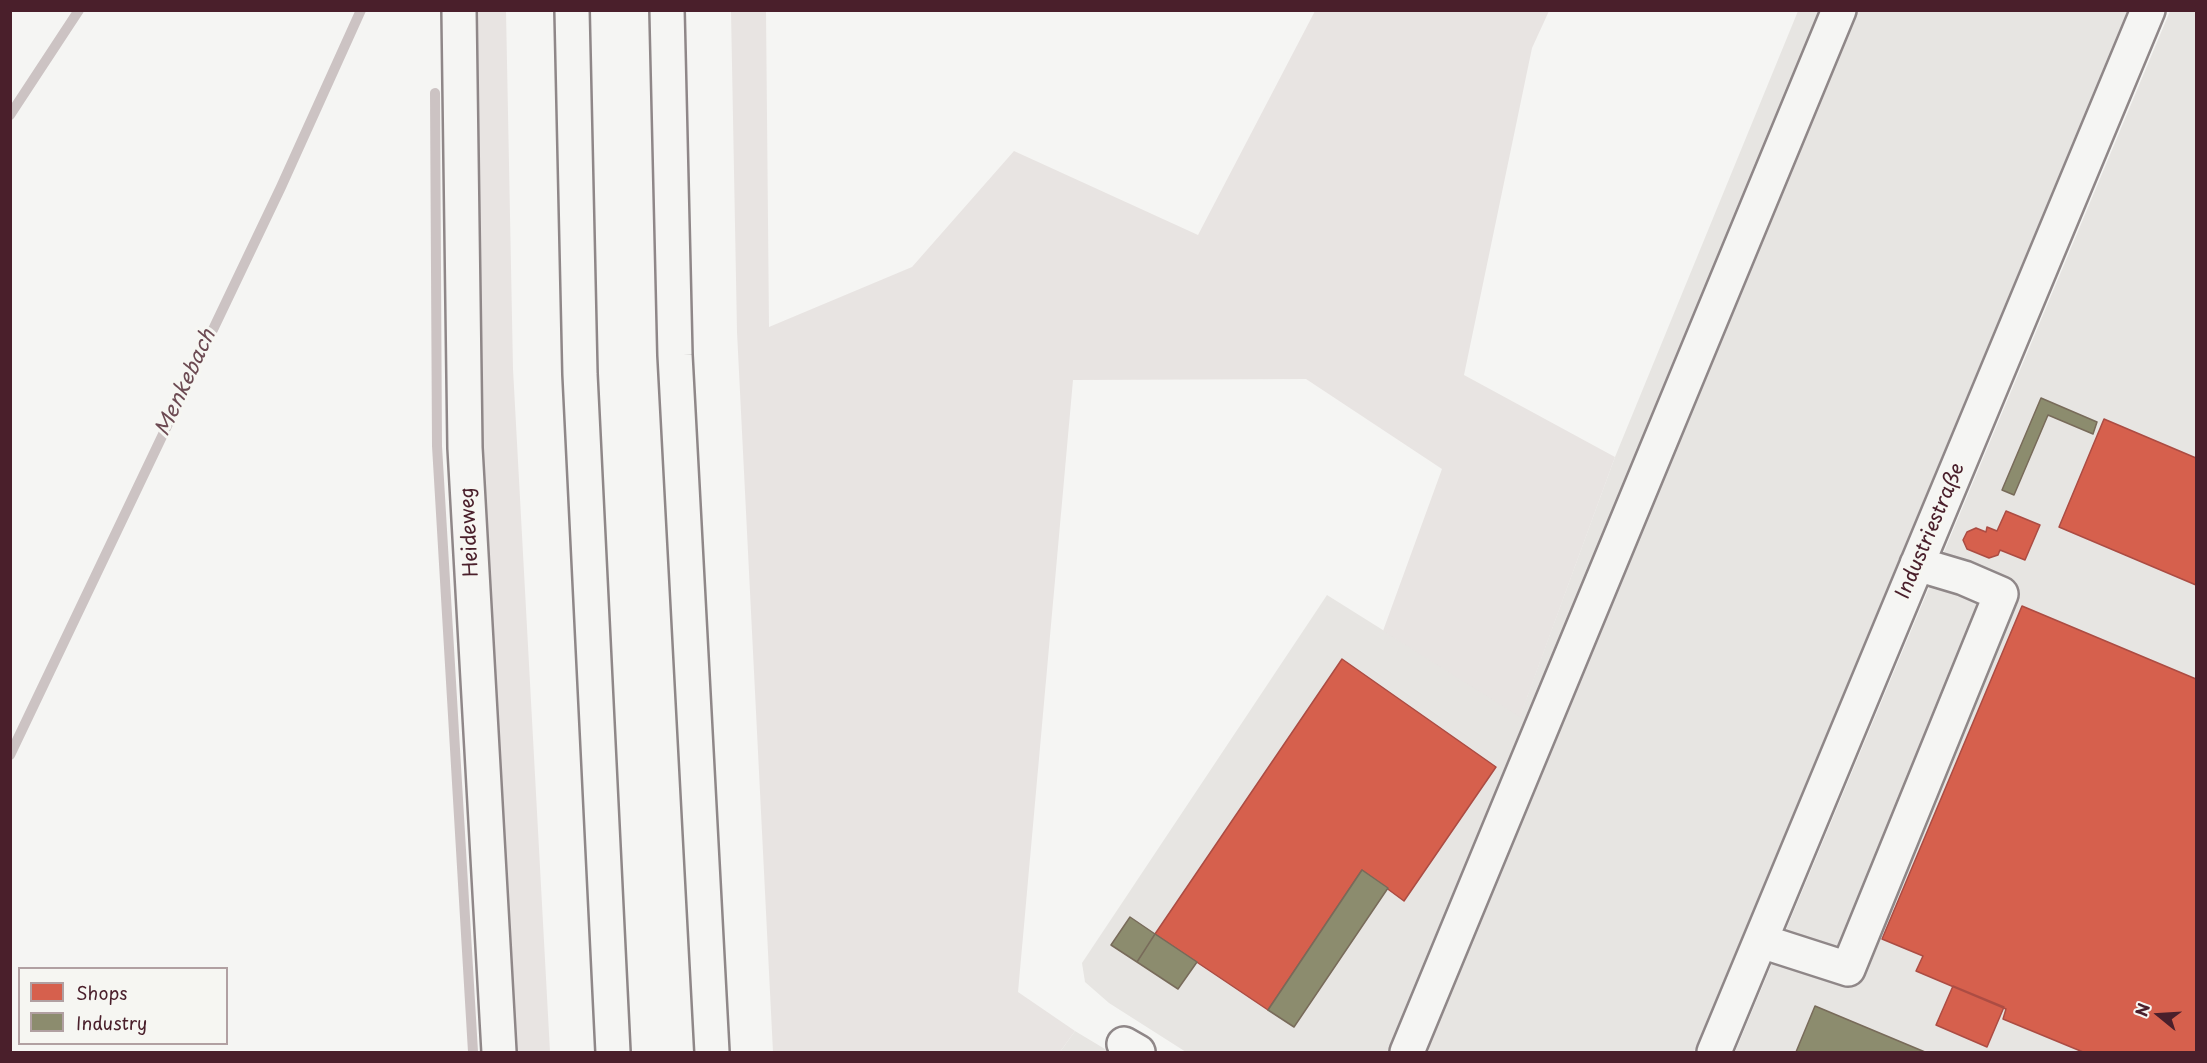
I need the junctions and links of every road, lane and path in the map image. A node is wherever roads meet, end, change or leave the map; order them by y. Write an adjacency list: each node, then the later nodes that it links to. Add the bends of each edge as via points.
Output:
1 (459, 10): 8 (main road, Heideweg, via 465,448)
2 (572, 10): 9 (main road, via 580,386)
3 (667, 10): 10 (main road, via 675,355)
4 (1839, 10): 11 (main road)
5 (2148, 10): 6 (main road, Industriestraße)
6 (1917, 564): 7 (main road, Industriestraße); 7 (main road, via 2001,594 1848,969)
7 (1761, 941): 12 (main road, Industriestraße)
8 (499, 1053)
9 (613, 1053)
10 (712, 1053)
11 (1407, 1053)
12 (1714, 1053)

